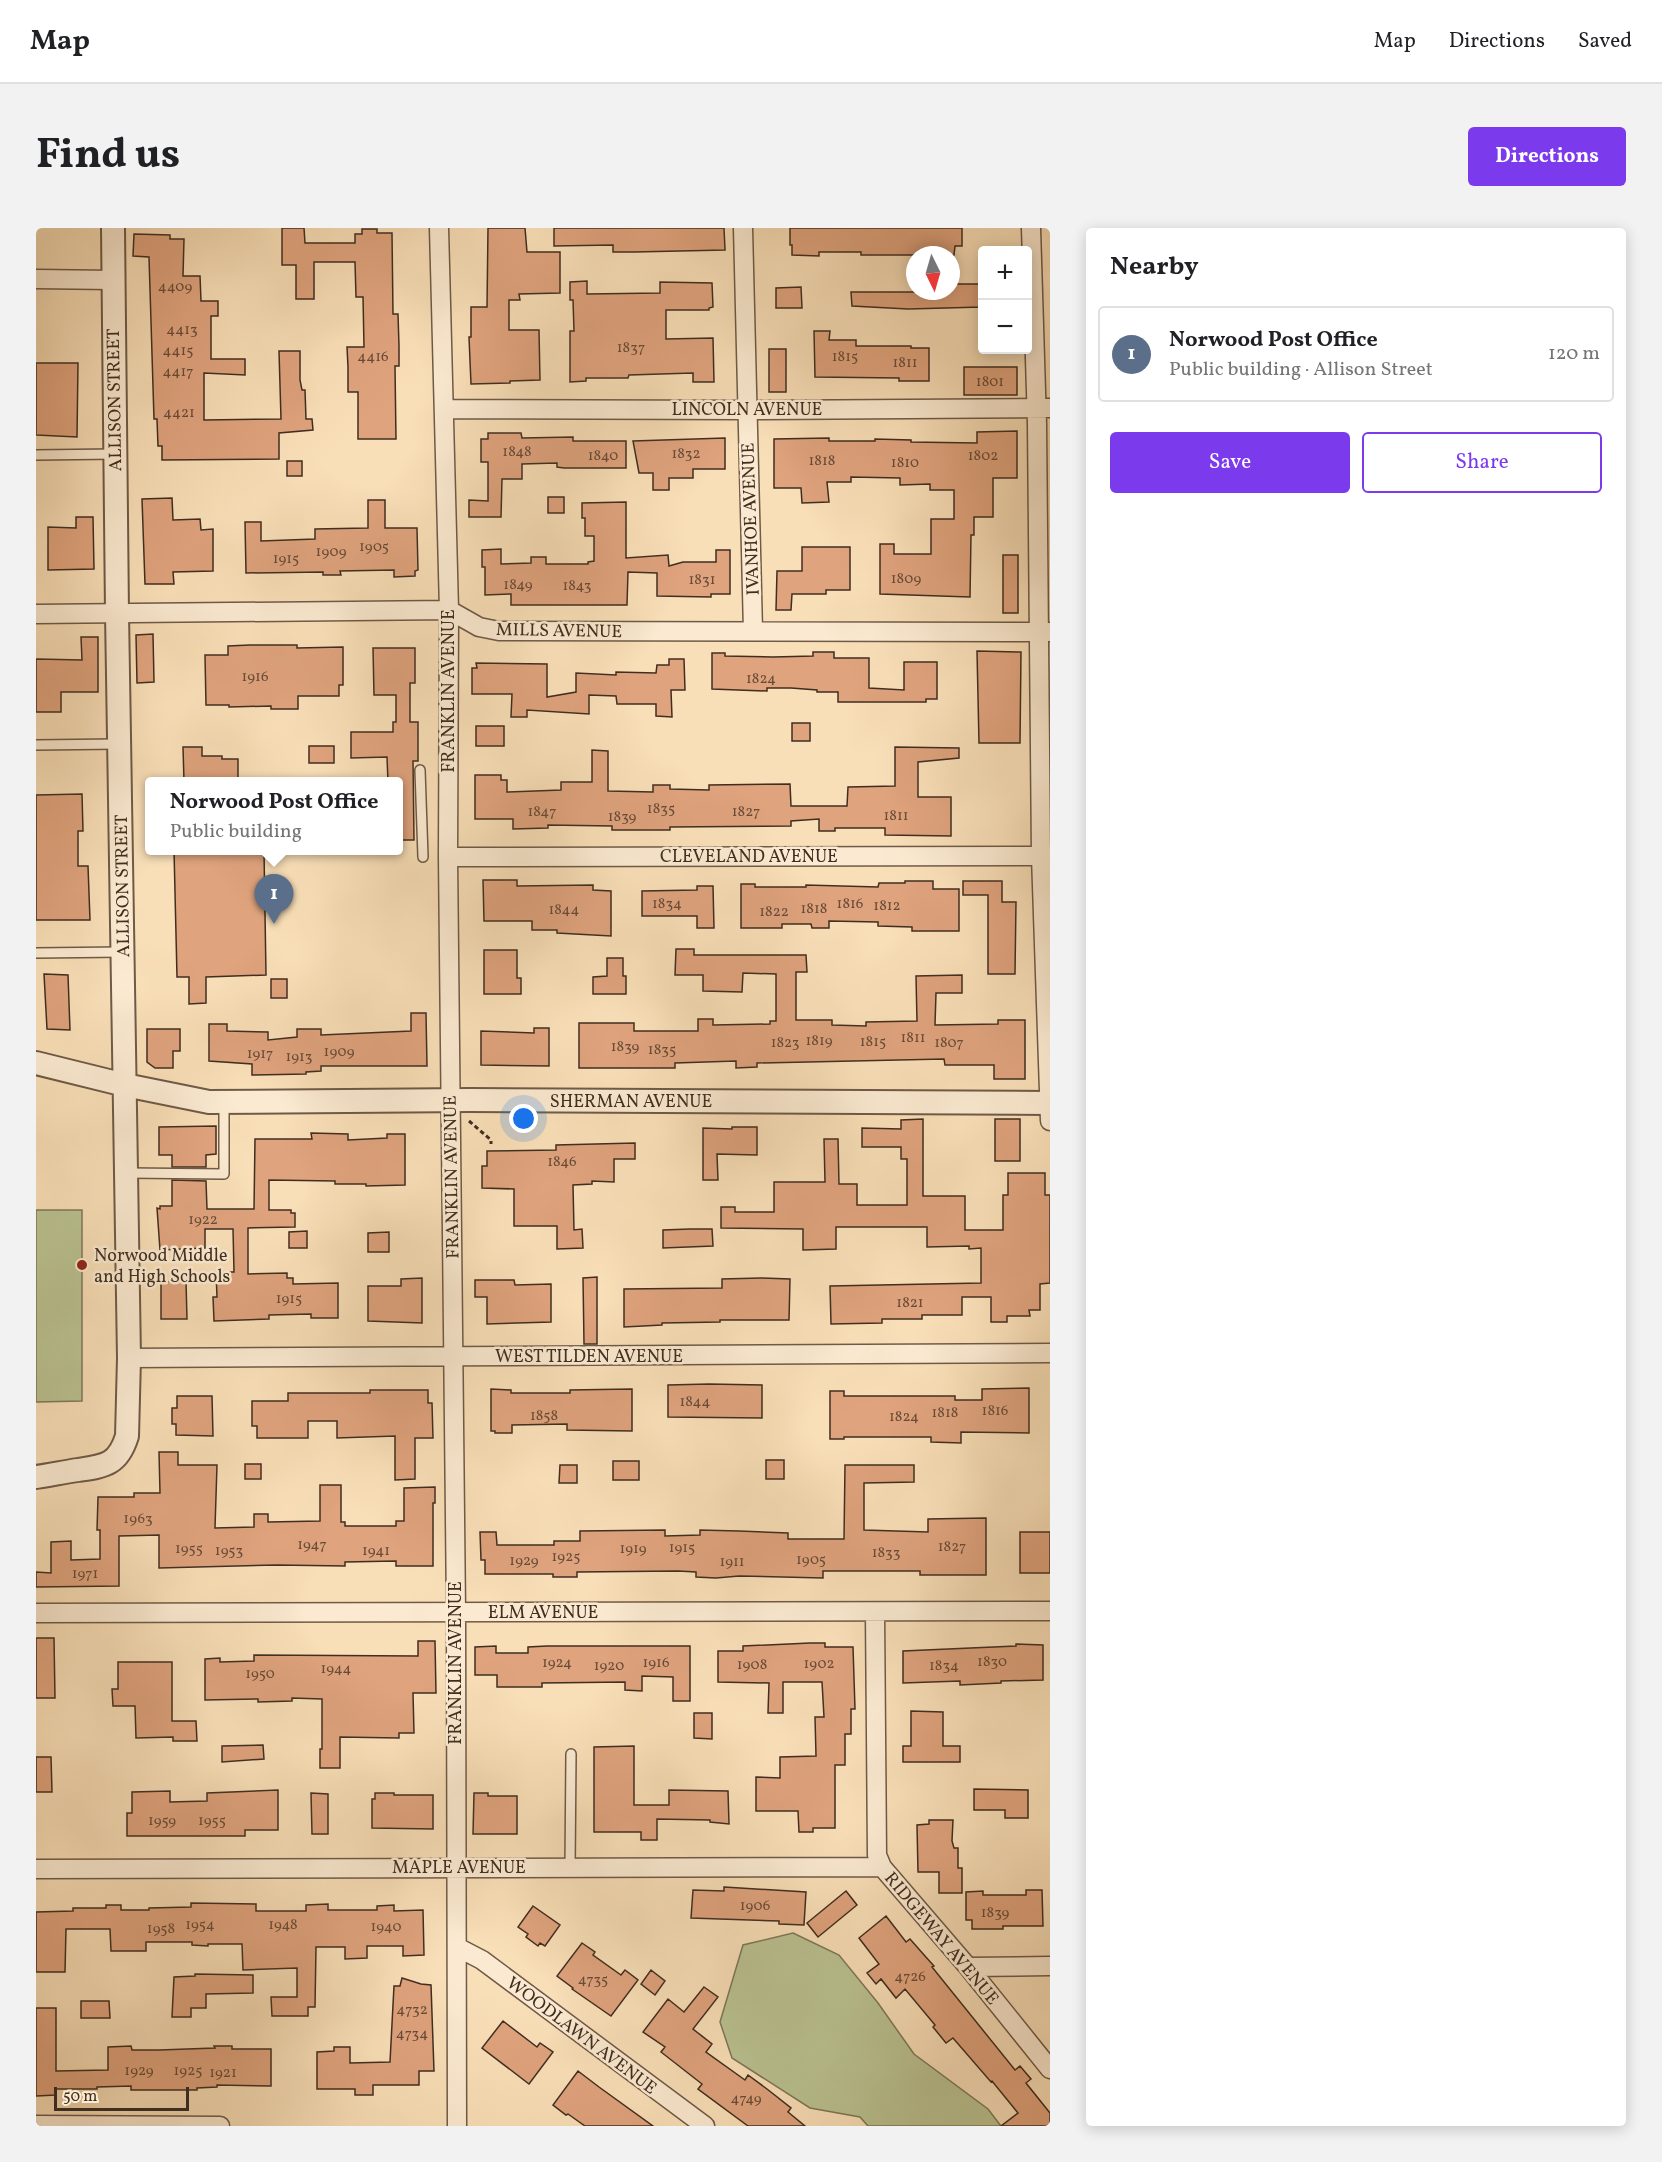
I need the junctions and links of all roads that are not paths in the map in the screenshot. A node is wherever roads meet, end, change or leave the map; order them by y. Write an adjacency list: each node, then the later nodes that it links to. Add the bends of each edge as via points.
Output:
1 (113, 228): 6 (street, ALLISON STREET)
2 (440, 228): 8 (street, FRANKLIN AVENUE)
3 (743, 228): 9 (street, IVANHOE AVENUE)
4 (1031, 228): 7 (street)
5 (36, 279): 6 (street)
6 (112, 280): 10 (street, ALLISON STREET)
7 (1043, 408): 9 (street, LINCOLN AVENUE); 16 (street)
8 (444, 409): 9 (street, LINCOLN AVENUE); 12 (street, FRANKLIN AVENUE)
9 (747, 410): 15 (street, IVANHOE AVENUE)
10 (115, 454): 11 (lane); 13 (street, ALLISON STREET)
11 (36, 455)
12 (449, 610): 13 (street); 15 (street, MILLS AVENUE, via 479,627 499,632); 22 (street, FRANKLIN AVENUE)
13 (117, 613): 14 (street); 17 (street, ALLISON STREET)
14 (36, 614)
15 (753, 631): 16 (street, MILLS AVENUE)
16 (1045, 632): 20 (street)
17 (119, 744): 18 (lane); 23 (street, ALLISON STREET)
18 (36, 745)
19 (420, 770): 21 (lane)
20 (1046, 856): 22 (street, CLEVELAND AVENUE); 29 (street)
21 (423, 857)
22 (448, 857): 27 (street, FRANKLIN AVENUE)
23 (123, 952): 24 (lane); 26 (street, ALLISON STREET)
24 (36, 953)
25 (36, 1064): 26 (street, SHERMAN AVENUE)
26 (125, 1085): 28 (street, SHERMAN AVENUE); 31 (street, ALLISON STREET)
27 (450, 1100): 28 (street, SHERMAN AVENUE); 29 (street, SHERMAN AVENUE); 33 (street, FRANKLIN AVENUE)
28 (224, 1102): 31 (lane, via 224,1174)
29 (1050, 1103): 30 (street)
30 (1050, 1120)
31 (126, 1173): 34 (street, ALLISON STREET)
32 (1050, 1353): 33 (street, WEST TILDEN AVENUE)
33 (453, 1357): 34 (street, WEST TILDEN AVENUE); 37 (street, FRANKLIN AVENUE)
34 (129, 1358): 35 (street, ALLISON STREET, via 127,1436 115,1459 98,1468)
35 (36, 1477)
36 (1050, 1611): 38 (street, ELM AVENUE)
37 (456, 1612): 38 (street, ELM AVENUE); 39 (street, ELM AVENUE); 41 (street, FRANKLIN AVENUE)
38 (875, 1612): 42 (street, RIDGEWAY AVENUE, via 877,1855)
39 (36, 1613)
40 (571, 1754): 43 (lane)
41 (455, 1867): 43 (street, MAPLE AVENUE); 44 (street, MAPLE AVENUE); 45 (street, FRANKLIN AVENUE)
42 (882, 1867): 43 (street, MAPLE AVENUE); 47 (street, RIDGEWAY AVENUE)
43 (570, 1868)
44 (36, 1869)
45 (457, 1947): 52 (street, FRANKLIN AVENUE); 53 (street, WOODLAWN AVENUE, via 482,1960)
46 (1050, 1966): 47 (street)
47 (968, 1967): 48 (street, RIDGEWAY AVENUE)
48 (1050, 2068)
49 (36, 2125): 50 (street)
50 (115, 2125): 51 (street)
51 (220, 2126)
52 (457, 2126)
53 (705, 2126)

